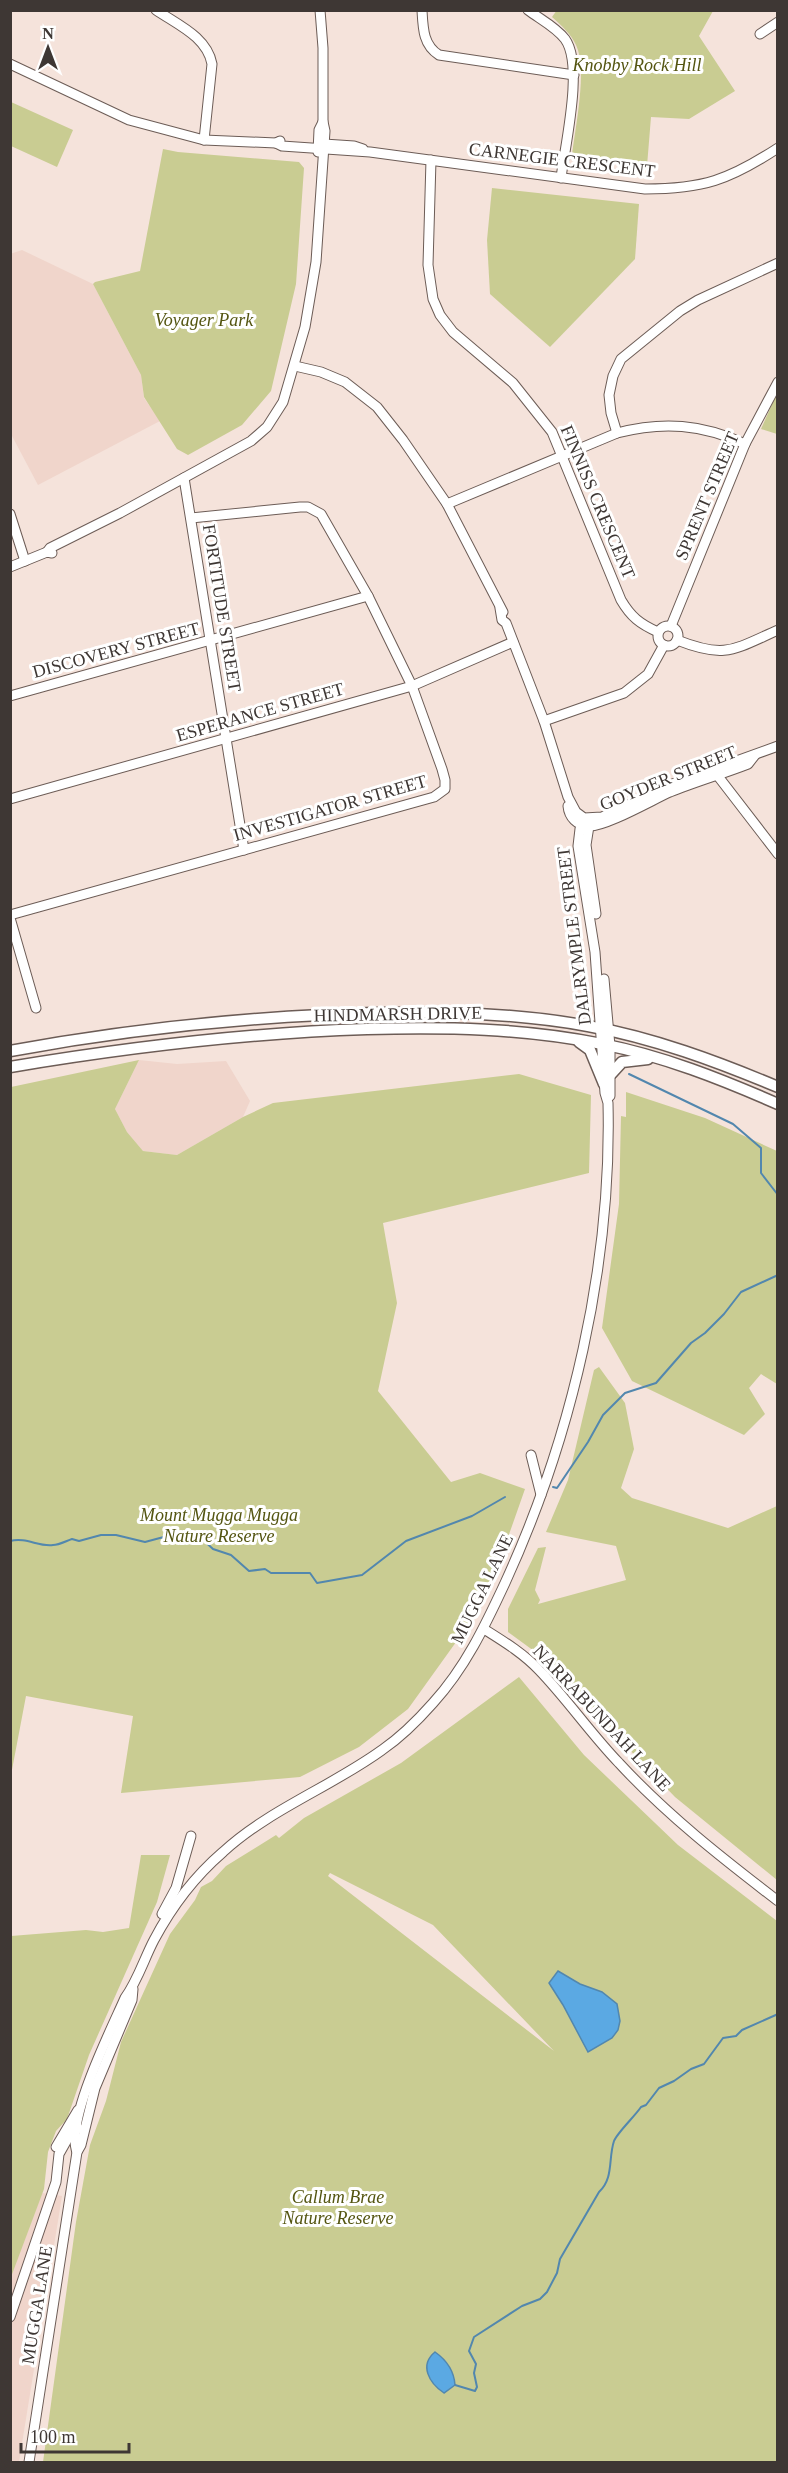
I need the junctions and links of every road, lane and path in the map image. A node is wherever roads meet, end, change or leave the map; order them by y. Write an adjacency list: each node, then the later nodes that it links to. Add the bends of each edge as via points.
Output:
1 (156, 10): 9 (street, via 193,34 210,54)
2 (320, 10): 10 (street)
3 (422, 10): 8 (street, via 426,41 439,55)
4 (528, 10): 8 (street, via 566,39)
5 (777, 22): 6 (street)
6 (760, 34)
7 (10, 64): 9 (street, CARNEGIE CRESCENT, via 129,120)
8 (574, 75): 13 (street)
9 (204, 140): 10 (street, CARNEGIE CRESCENT, via 283,140)
10 (322, 146): 12 (street, CARNEGIE CRESCENT); 15 (street, via 323,186 316,262)
11 (777, 148): 13 (street, CARNEGIE CRESCENT, via 731,175 686,188 645,189)
12 (431, 160): 13 (street, CARNEGIE CRESCENT); 19 (street, FINNISS CRESCENT, via 428,265 433,299 440,315 453,332 528,399 552,432)
13 (561, 177)
14 (777, 263): 17 (street, via 680,311 621,359 612,376 609,395)
15 (295, 366): 20 (street, via 284,402 267,427 251,441); 21 (street, via 333,376 368,398)
16 (777, 382): 18 (street, SPRENT STREET)
17 (617, 433): 18 (street, via 680,425 704,428); 19 (street)
18 (745, 444): 27 (street, SPRENT STREET)
19 (561, 456): 21 (street); 29 (street, FINNISS CRESCENT, via 621,600 634,619)
20 (183, 478): 23 (street, FORTITUDE STREET); 24 (street, via 62,549)
21 (447, 504): 32 (street, via 501,608)
22 (10, 514): 24 (street)
23 (191, 518): 26 (street, INVESTIGATOR STREET, via 288,507 315,510 326,521); 31 (street, FORTITUDE STREET)
24 (25, 561): 25 (street)
25 (10, 567)
26 (368, 596): 31 (street, DISCOVERY STREET); 34 (street, INVESTIGATOR STREET)
27 (671, 626): 29 (street, via 663,626); 30 (street, via 677,632)
28 (777, 630): 30 (street, via 727,651 708,651)
29 (658, 632): 33 (street)
30 (677, 640): 33 (street, via 671,646)
31 (210, 641): 35 (street, DISCOVERY STREET); 37 (street, FORTITUDE STREET)
32 (513, 642): 34 (street, ESPERANCE STREET); 36 (street)
33 (664, 645): 36 (street, via 648,674 624,693)
34 (412, 686): 37 (street, ESPERANCE STREET); 42 (street, INVESTIGATOR STREET, via 445,780 440,795)
35 (10, 696)
36 (544, 721): 41 (street, via 568,797)
37 (226, 738): 40 (street, ESPERANCE STREET); 42 (street, FORTITUDE STREET)
38 (777, 746): 39 (street, GOYDER STREET, via 745,756)
39 (715, 773): 41 (street, GOYDER STREET); 43 (street)
40 (10, 799)
41 (587, 823): 46 (street, DALRYMPLE STREET, via 586,845 598,926)
42 (244, 850): 44 (street, INVESTIGATOR STREET)
43 (777, 854)
44 (10, 916): 45 (street)
45 (36, 1008)
46 (606, 1030): 48 (street, DALRYMPLE STREET); 49 (main road, HINDMARSH DRIVE, via 504,1016 347,1014 227,1021); 53 (main road, HINDMARSH DRIVE, via 691,1053)
47 (571, 1039): 48 (main road, HINDMARSH DRIVE); 51 (main road, HINDMARSH DRIVE, via 463,1028 285,1033 171,1043); 52 (main road, via 591,1050)
48 (607, 1045): 50 (main road, HINDMARSH DRIVE); 52 (street, MUGGA LANE)
49 (10, 1051)
50 (657, 1058): 52 (main road, via 622,1062); 54 (main road, HINDMARSH DRIVE)
51 (10, 1067)
52 (608, 1079): 56 (street, MUGGA LANE, via 606,1176 598,1261 582,1354)
53 (777, 1087)
54 (777, 1104)
55 (531, 1455): 56 (street)
56 (541, 1495): 57 (street, MUGGA LANE)
57 (484, 1629): 59 (street, NARRABUNDAH LANE, via 539,1670 657,1802); 60 (street, MUGGA LANE, via 453,1678 415,1722 372,1757 271,1816 225,1850 186,1890)
58 (191, 1836): 60 (street, via 176,1888)
59 (777, 1901)
60 (153, 1942): 61 (street, MUGGA LANE)
61 (133, 1987): 62 (street, MUGGA LANE); 63 (street, MUGGA LANE, via 132,2000 94,2088)
62 (81, 2106): 64 (street, MUGGA LANE); 66 (street, via 54,2153)
63 (85, 2124): 64 (street); 65 (street, MUGGA LANE)
64 (76, 2130): 65 (street, MUGGA LANE); 66 (street, via 62,2148)
65 (77, 2152): 68 (street, MUGGA LANE)
66 (51, 2190): 67 (street)
67 (10, 2317)
68 (29, 2463)

